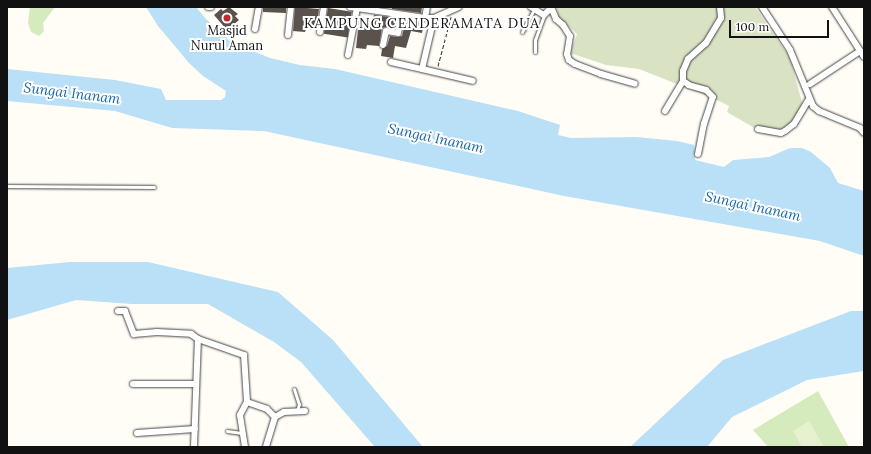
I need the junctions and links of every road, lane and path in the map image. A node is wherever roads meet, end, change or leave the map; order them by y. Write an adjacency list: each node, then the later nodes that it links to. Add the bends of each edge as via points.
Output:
1 (259, 7): 17 (street)
2 (291, 7): 20 (street)
3 (324, 7): 18 (street)
4 (353, 7): 13 (street); 23 (street)
5 (427, 7): 15 (street)
6 (459, 7): 12 (street)
7 (720, 7): 29 (street, via 720,18 706,43 688,59 683,71)
8 (762, 7): 32 (street, via 790,50)
9 (832, 7): 24 (street)
10 (532, 8): 14 (street); 19 (lane)
11 (551, 8): 14 (street); 30 (street, via 556,19 570,36 567,54 569,60 601,74)
12 (453, 11): 16 (street); 27 (path)
13 (402, 15): 15 (street); 21 (street, via 398,33 386,31)
14 (544, 15): 22 (lane, via 535,40)
15 (426, 18): 16 (street)
16 (434, 18): 26 (street)
17 (255, 29)
18 (320, 32)
19 (522, 32)
20 (288, 35)
21 (383, 44)
22 (535, 52)
23 (348, 54)
24 (862, 54): 31 (street)
25 (391, 62): 26 (street)
26 (422, 69): 27 (street)
27 (437, 72): 28 (street)
28 (473, 81)
29 (683, 81): 33 (street); 36 (street, via 706,90 713,97)
30 (635, 84)
31 (810, 84)
32 (809, 99): 34 (street, via 818,111); 35 (street, via 794,124 786,131 781,133)
33 (665, 111)
34 (863, 128)
35 (758, 129)
36 (698, 154)
37 (7, 186): 38 (lane)
38 (154, 187)
39 (118, 311): 40 (street, via 125,311 134,334 191,334)
40 (198, 339): 42 (street); 44 (street, via 244,355)
41 (133, 384): 42 (street)
42 (196, 384): 48 (street)
43 (294, 388): 45 (lane)
44 (247, 402): 47 (street, via 267,409); 51 (street, via 240,415)
45 (297, 411): 46 (street); 47 (street, via 284,412)
46 (305, 411)
47 (275, 417): 54 (street)
48 (195, 429): 50 (street); 52 (street)
49 (227, 431): 51 (lane)
50 (137, 432)
51 (242, 433): 53 (street)
52 (194, 447)
53 (245, 447)
54 (266, 447)

